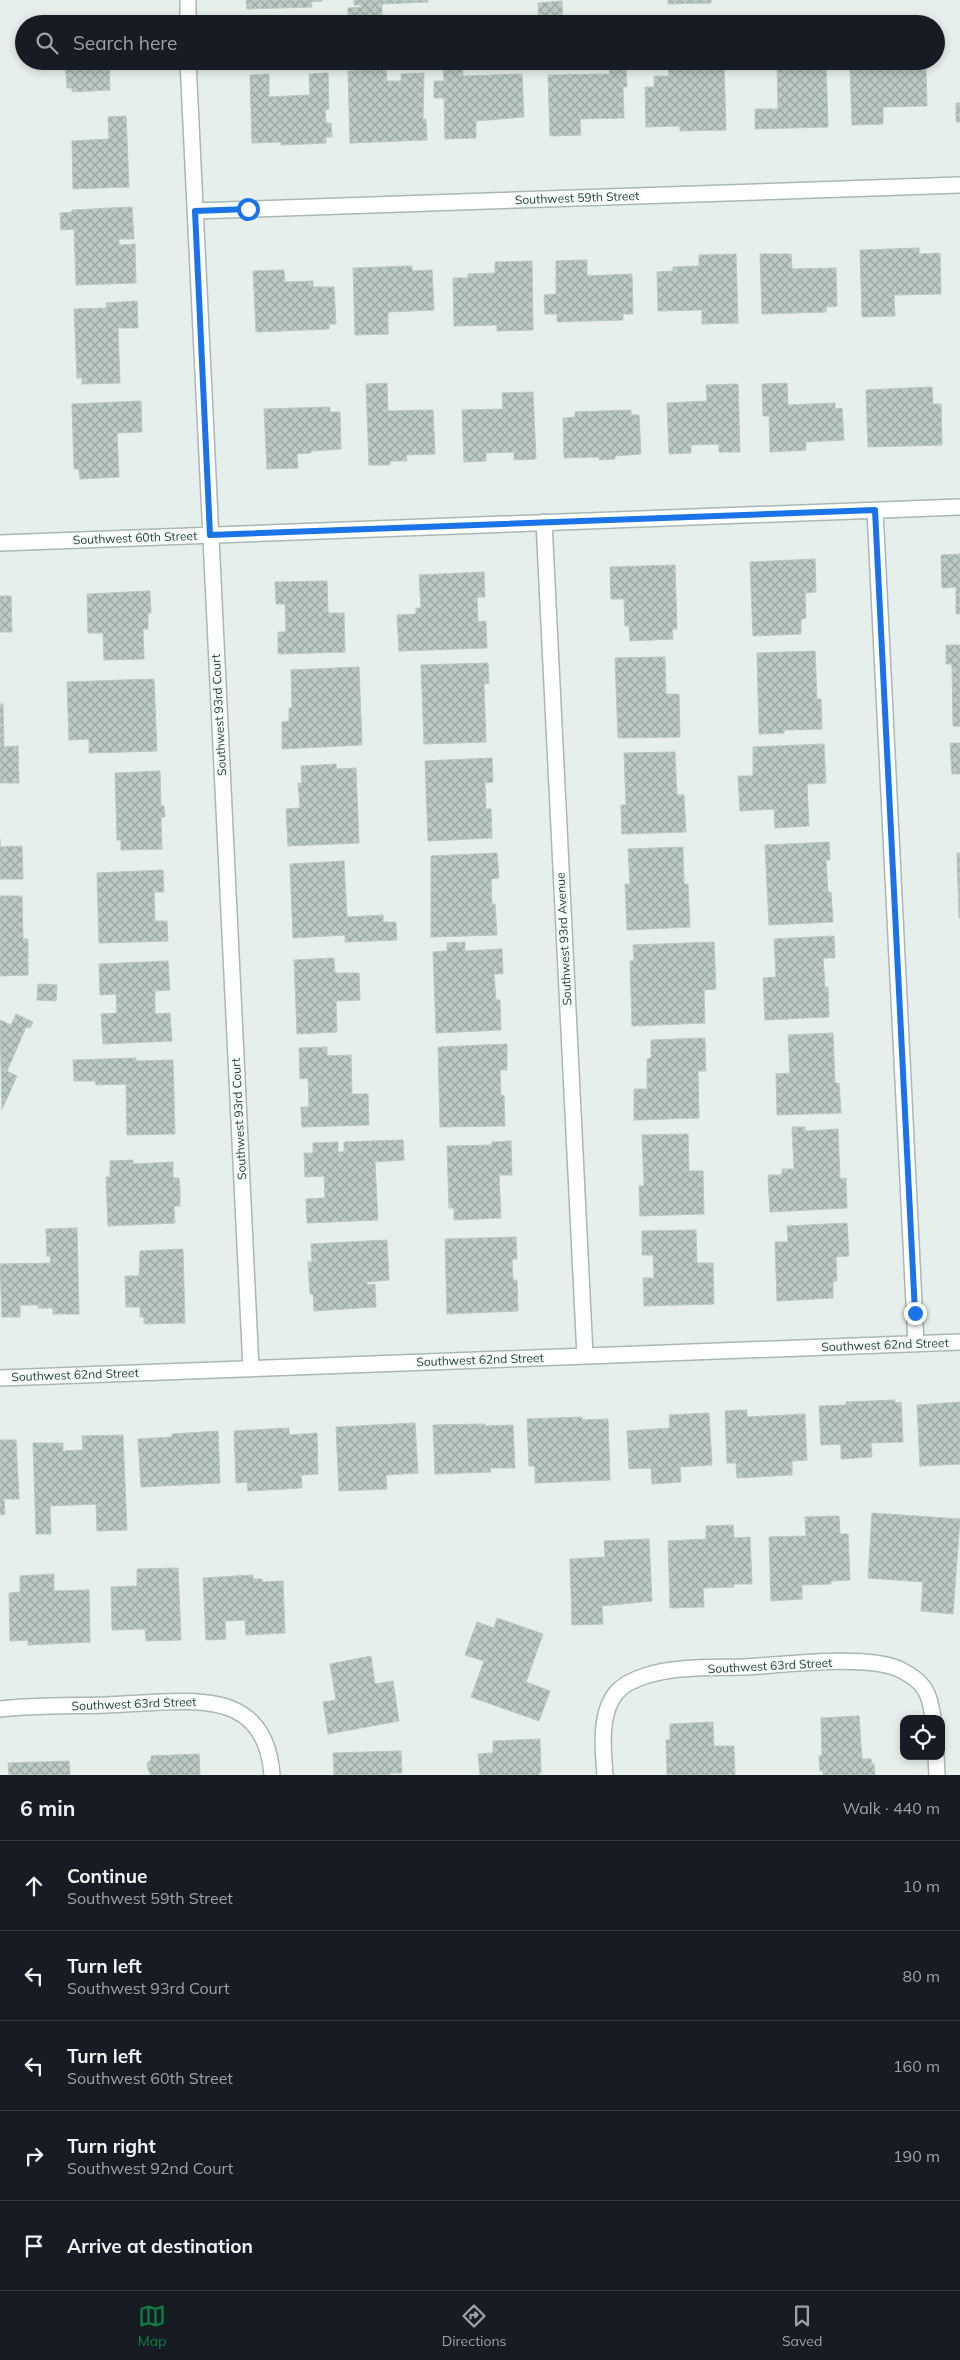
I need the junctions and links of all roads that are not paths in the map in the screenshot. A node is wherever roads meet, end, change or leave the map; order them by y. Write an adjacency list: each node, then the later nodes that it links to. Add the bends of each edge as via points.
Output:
1 (188, 0): 2 (street)
2 (188, 15)
3 (188, 70): 5 (street, Southwest 93rd Court)
4 (960, 186): 5 (street, Southwest 59th Street)
5 (195, 211): 9 (street, Southwest 93rd Court)
6 (960, 507): 7 (street, Southwest 60th Street)
7 (875, 510): 8 (street, Southwest 60th Street); 12 (street)
8 (544, 522): 9 (street, Southwest 60th Street); 13 (street, Southwest 93rd Avenue)
9 (210, 535): 10 (street, Southwest 60th Street); 14 (street, Southwest 93rd Court)
10 (0, 543)
11 (960, 1342): 12 (street, Southwest 62nd Street)
12 (916, 1344): 13 (street, Southwest 62nd Street)
13 (584, 1356): 14 (street, Southwest 62nd Street)
14 (251, 1368): 15 (street, Southwest 62nd Street)
15 (0, 1378)
16 (0, 1710): 19 (street, Southwest 63rd Street, via 210,1703 235,1710 253,1722 269,1754)
17 (932, 1715): 20 (street, Southwest 63rd Street, via 927,1691 917,1680 891,1666 873,1663 658,1673 634,1680 616,1694 604,1736)
18 (936, 1760): 21 (street)
19 (272, 1775)
20 (605, 1775)
21 (937, 1775)

